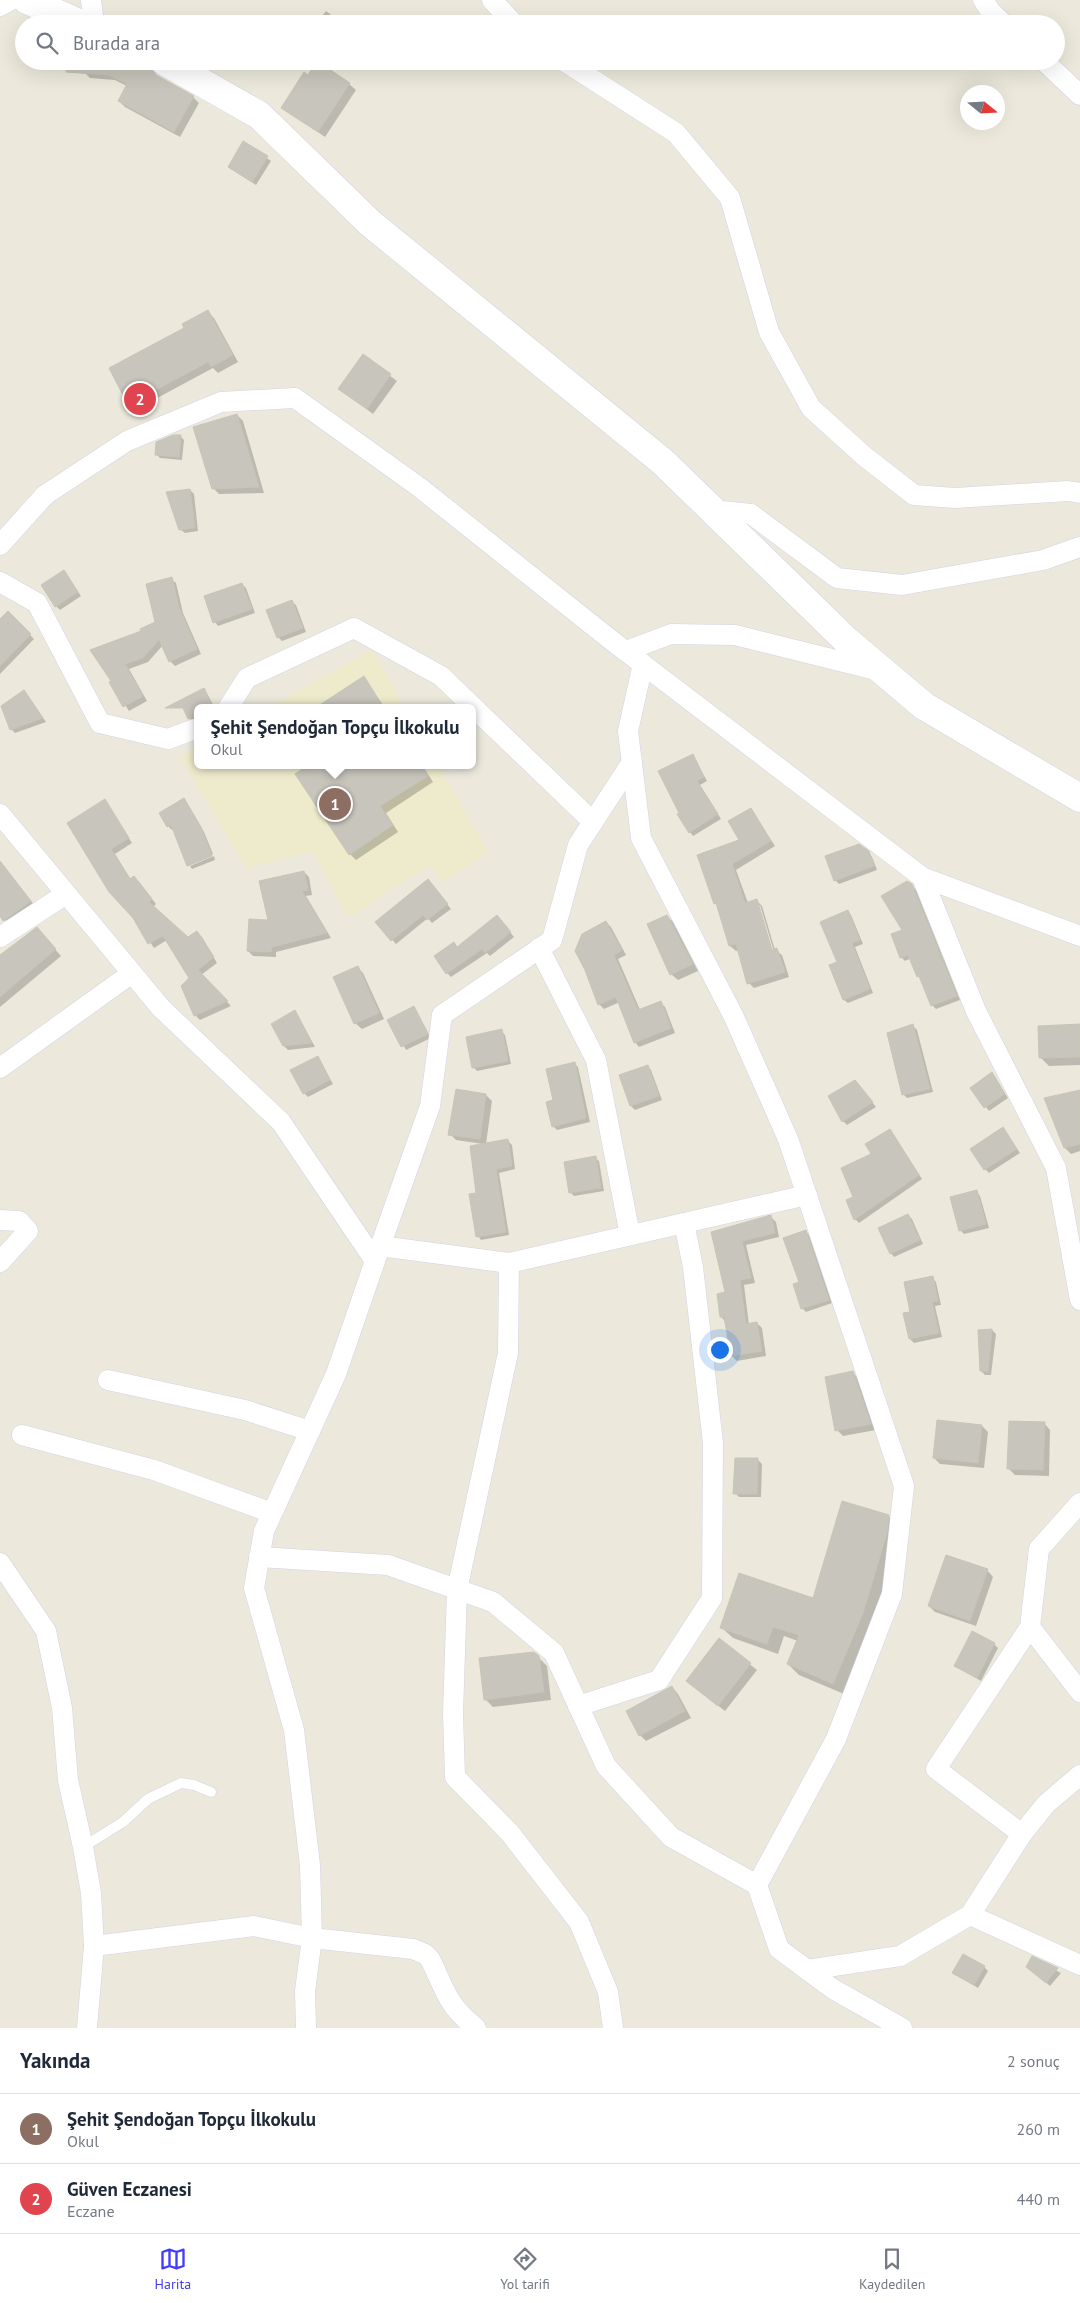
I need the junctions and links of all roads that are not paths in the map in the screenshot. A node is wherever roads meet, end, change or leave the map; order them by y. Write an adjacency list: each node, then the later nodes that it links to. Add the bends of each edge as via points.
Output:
1 (11, 0): 6 (street)
2 (27, 0): 7 (street)
3 (91, 0): 8 (street)
4 (492, 0): 9 (street)
5 (983, 0): 10 (street)
6 (0, 6)
7 (61, 15)
8 (93, 15)
9 (506, 15)
10 (994, 15)
11 (180, 70): 16 (street, via 259,115 370,223 663,462)
12 (578, 70): 15 (street, via 676,132 730,198 769,332 811,408 864,456 914,495 955,498 1068,490)
13 (1054, 70): 14 (street)
14 (1080, 95)
15 (1080, 494)
16 (712, 510): 18 (street, via 751,514 836,578 902,584 1043,560); 22 (street, via 847,641)
17 (0, 545): 20 (street, via 45,495 127,441 221,402 295,398 419,487)
18 (1080, 547)
19 (0, 582): 26 (street, via 37,602 100,723 168,739)
20 (626, 651): 21 (street); 22 (street, via 671,634 735,634)
21 (643, 664): 27 (street, via 628,731); 31 (street)
22 (884, 672): 28 (street, via 924,706)
23 (231, 704): 24 (street, via 247,678 354,628 441,676)
24 (470, 704)
25 (476, 710): 30 (street)
26 (194, 729)
27 (632, 762): 30 (street); 38 (street, via 641,838 734,1015 788,1139)
28 (1080, 798)
29 (0, 814): 32 (street)
30 (593, 822): 35 (street, via 578,845 552,940)
31 (922, 877): 33 (street); 45 (street, via 976,1011 1056,1168)
32 (66, 894): 34 (street); 36 (street)
33 (1080, 936)
34 (0, 937)
35 (539, 948): 41 (street, via 596,1060); 42 (street, via 442,1015 430,1106)
36 (132, 973): 37 (street); 42 (street, via 161,1008 281,1122)
37 (0, 1068)
38 (806, 1195): 40 (street); 61 (street, via 904,1486 892,1594 836,1739)
39 (0, 1220): 43 (street, via 19,1221 28,1230)
40 (684, 1223): 41 (street); 56 (street, via 694,1267 713,1444 712,1598 659,1680)
41 (630, 1235): 44 (street)
42 (378, 1253): 44 (street); 47 (street, via 336,1374)
43 (0, 1262)
44 (510, 1263): 53 (street, via 508,1353)
45 (1080, 1300)
46 (108, 1380): 47 (street, via 245,1410)
47 (310, 1431): 50 (street)
48 (22, 1435): 50 (street, via 154,1470)
49 (1080, 1503): 54 (street, via 1039,1549)
50 (272, 1514): 51 (street, via 264,1531)
51 (259, 1557): 53 (street, via 388,1565); 63 (street, via 254,1588 294,1730 310,1864)
52 (0, 1562): 60 (street, via 46,1631 62,1708 68,1780)
53 (457, 1590): 56 (street, via 493,1602 554,1653); 70 (street, via 453,1714 455,1777 509,1832 579,1922 608,1992)
54 (1030, 1627): 55 (street); 59 (street, via 936,1770)
55 (1080, 1692)
56 (578, 1706): 61 (street, via 606,1766 671,1837)
57 (1080, 1775): 59 (street, via 1046,1804)
58 (211, 1792): 60 (lane, via 194,1784 181,1783 148,1799 122,1822)
59 (1022, 1834): 62 (street)
60 (83, 1847): 64 (street, via 91,1893)
61 (757, 1885): 66 (street, via 779,1949)
62 (970, 1915): 65 (street); 66 (street, via 900,1956)
63 (312, 1938): 64 (street, via 254,1926); 68 (street, via 305,1991); 69 (street, via 419,1950 430,1959 448,2000)
64 (94, 1946): 67 (street)
65 (1080, 1965)
66 (808, 1970): 71 (street, via 833,1989)
67 (87, 2028)
68 (306, 2028)
69 (476, 2028)
70 (613, 2028)
71 (902, 2028)

